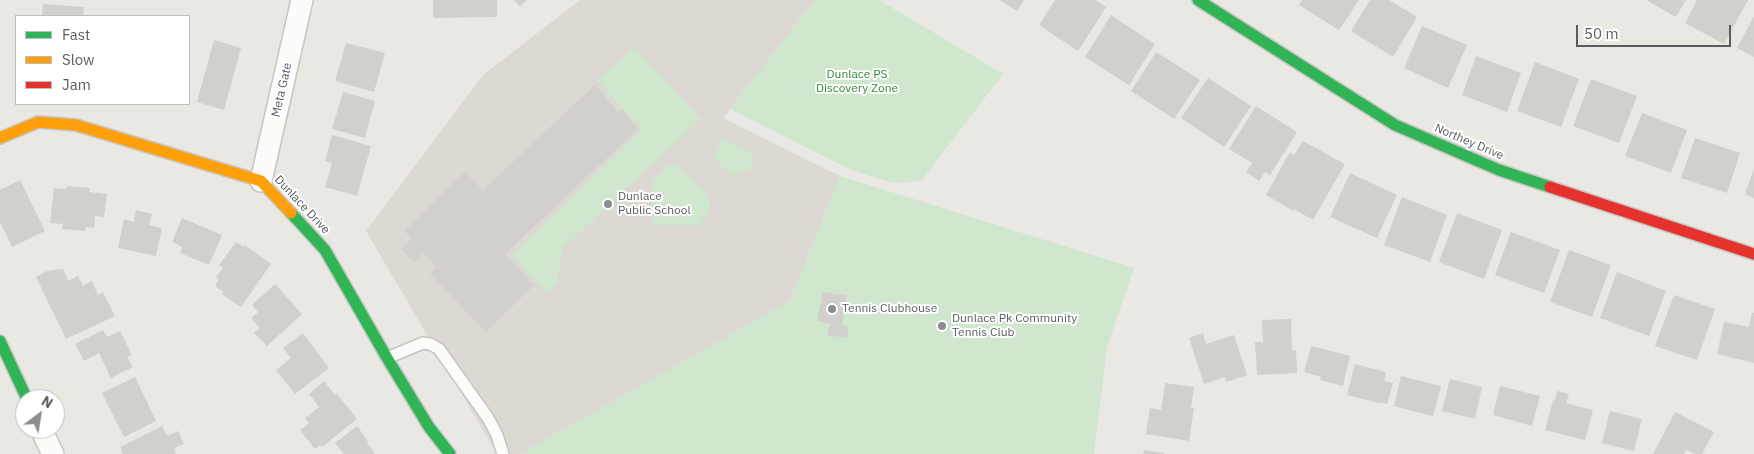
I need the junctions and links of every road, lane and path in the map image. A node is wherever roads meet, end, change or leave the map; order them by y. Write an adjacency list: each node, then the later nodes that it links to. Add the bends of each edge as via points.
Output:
1 (302, 0): 4 (street, Meta Gate)
2 (1198, 0): 5 (street, Northey Drive, via 1395,125 1499,170)
3 (0, 138): 4 (street, Dunlace Drive, via 38,122 76,125)
4 (261, 181): 7 (street, Dunlace Drive, via 325,250)
5 (1754, 254)
6 (0, 341): 8 (street)
7 (387, 358): 11 (street, Dunlace Drive, via 429,427); 12 (lane, via 423,343 439,349 488,418 498,435)
8 (22, 389)
9 (46, 439): 10 (street)
10 (53, 454)
11 (450, 454)
12 (503, 454)

